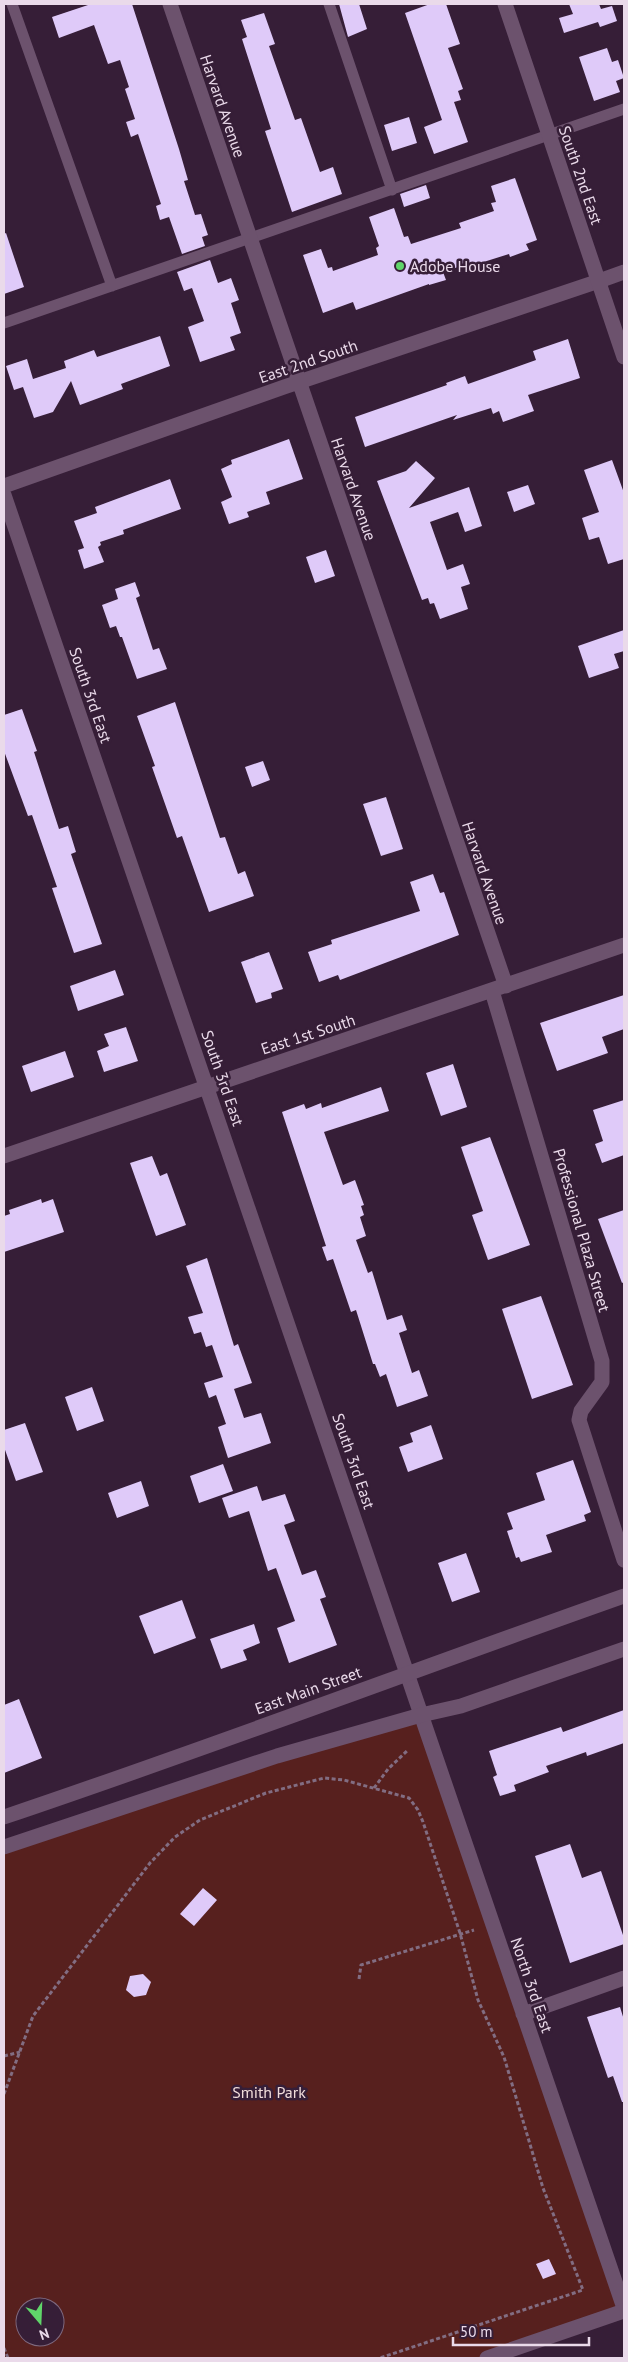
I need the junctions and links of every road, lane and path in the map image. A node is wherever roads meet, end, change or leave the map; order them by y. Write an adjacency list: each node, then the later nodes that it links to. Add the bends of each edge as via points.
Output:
1 (12, 4): 11 (lane)
2 (170, 4): 8 (street, Harvard Avenue)
3 (329, 4): 7 (lane)
4 (505, 4): 6 (street, South 2nd East)
5 (624, 110): 6 (lane)
6 (549, 135): 7 (lane); 10 (street, South 2nd East)
7 (392, 190): 8 (lane)
8 (250, 238): 11 (lane); 14 (street, Harvard Avenue)
9 (624, 272): 10 (street, East 2nd South)
10 (598, 281): 13 (street, South 2nd East); 14 (street, East 2nd South)
11 (112, 286): 12 (lane)
12 (4, 323)
13 (624, 357)
14 (299, 382): 15 (street, East 2nd South); 18 (street, Harvard Avenue)
15 (4, 486)
16 (4, 495): 19 (street, South 3rd East)
17 (624, 945): 18 (street, East 1st South)
18 (499, 989): 19 (street, East 1st South); 21 (street, Professional Plaza Street, via 602,1361 602,1382 581,1411 579,1420)
19 (208, 1086): 20 (street, East 1st South); 24 (street, South 3rd East)
20 (4, 1156)
21 (624, 1560)
22 (624, 1596): 24 (street, East Main Street)
23 (624, 1649): 25 (street, via 460,1706)
24 (407, 1672): 25 (street, North 3rd East); 28 (street, East Main Street)
25 (421, 1714): 29 (street, via 277,1756); 34 (street, North 3rd East)
26 (407, 1751): 27 (path)
27 (374, 1788): 31 (path, via 408,1798 418,1810); 35 (path, via 324,1778 301,1783 226,1808 175,1837 150,1863 33,2016)
28 (4, 1818)
29 (4, 1847)
30 (474, 1930): 31 (path)
31 (460, 1934): 33 (path, via 361,1965); 41 (path, via 478,2000 504,2057 543,2188 583,2290)
32 (624, 1978): 34 (street)
33 (359, 1979)
34 (523, 2014): 38 (street, North 3rd East)
35 (20, 2052): 36 (path); 37 (path)
36 (4, 2056)
37 (4, 2094)
38 (624, 2310): 42 (street)
39 (4, 2348): 40 (path)
40 (8, 2358)
41 (380, 2358)
42 (487, 2358)

